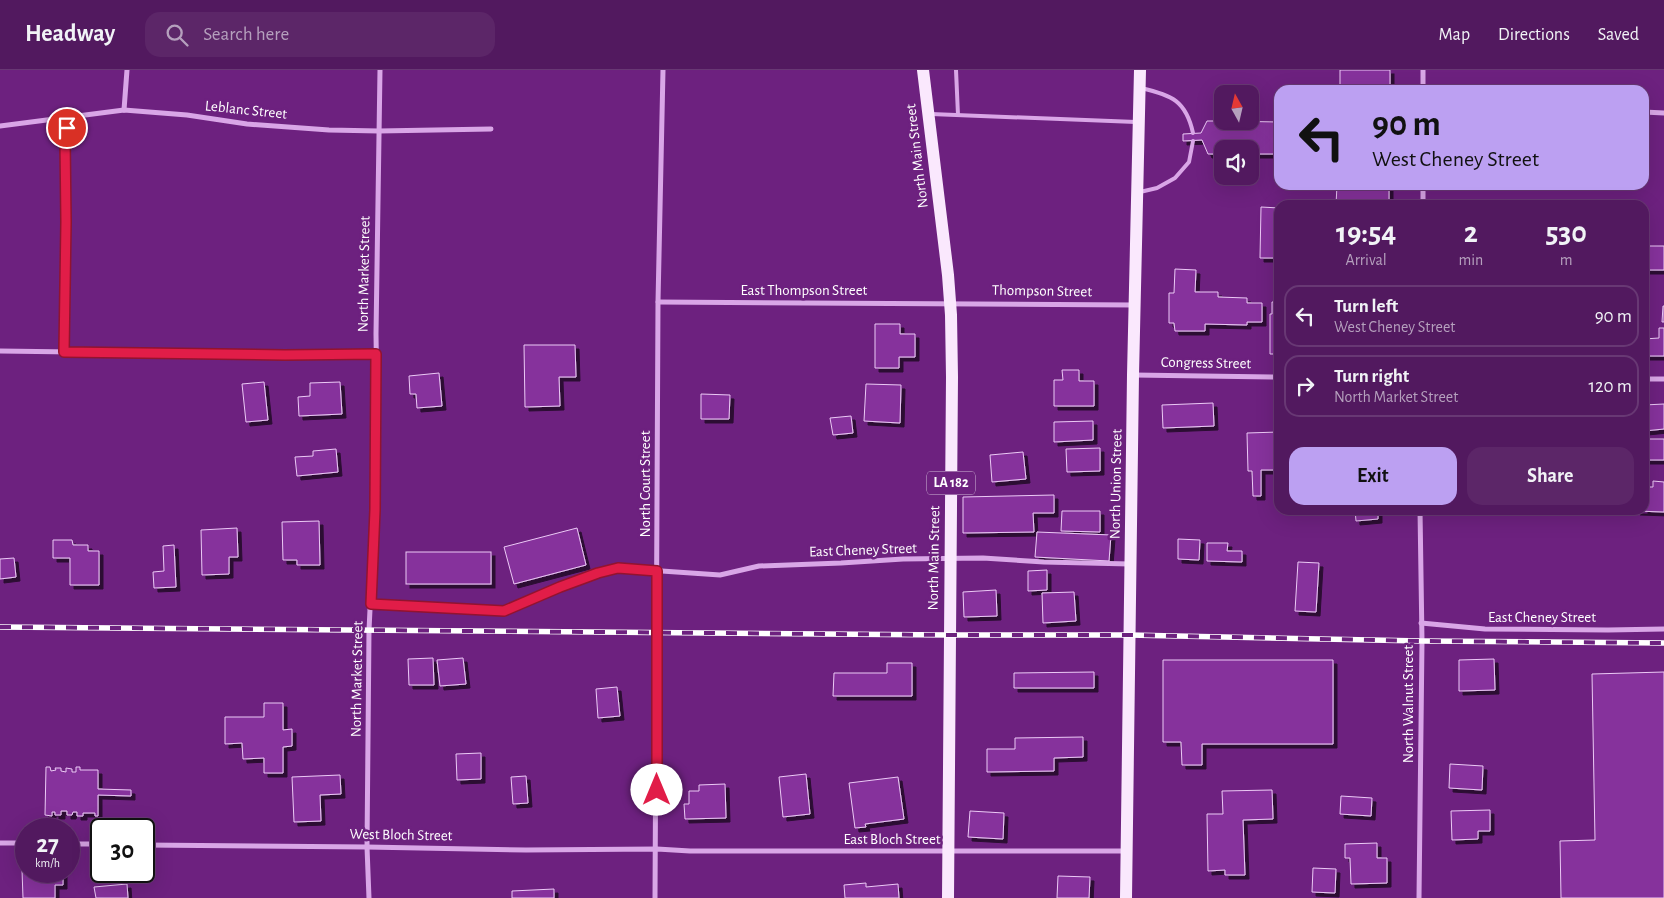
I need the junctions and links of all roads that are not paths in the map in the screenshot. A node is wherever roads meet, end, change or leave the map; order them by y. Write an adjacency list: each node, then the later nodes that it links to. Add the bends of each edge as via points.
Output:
1 (126, 70): 10 (street)
2 (380, 70): 19 (street, North Market Street)
3 (663, 70): 23 (street, North Court Street)
4 (923, 70): 13 (main road, North Main Street / LA 182)
5 (956, 70): 14 (lane)
6 (1140, 70): 9 (main road, North Union Street)
7 (1423, 70): 8 (street)
8 (1423, 85)
9 (1139, 88): 16 (main road, North Union Street); 20 (lane, via 1159,92 1178,101 1190,120)
10 (124, 110): 15 (street, Leblanc Street); 19 (street, Leblanc Street, via 247,124)
11 (1649, 112): 12 (street)
12 (1664, 112)
13 (928, 114): 14 (lane); 24 (main road, North Main Street / LA 182)
14 (958, 115): 16 (lane)
15 (69, 116): 17 (street, Leblanc Street); 27 (street, via 65,139)
16 (1139, 122): 22 (main road, North Union Street)
17 (0, 126)
18 (491, 129): 19 (street, Leblanc Street)
19 (378, 131): 28 (street, North Market Street)
20 (1193, 134)
21 (1193, 141): 22 (lane, via 1189,162 1175,178 1157,188)
22 (1138, 192): 25 (main road, North Union Street)
23 (658, 302): 24 (street, East Thompson Street); 36 (street, North Court Street)
24 (950, 303): 25 (street, Thompson Street); 34 (main road, North Main Street / LA 182)
25 (1135, 305): 29 (main road, North Union Street)
26 (0, 351): 27 (street)
27 (64, 352): 28 (street)
28 (376, 354): 37 (street, North Market Street)
29 (1133, 375): 30 (street, Congress Street); 35 (main road, North Union Street)
30 (1274, 377)
31 (1649, 379): 32 (street)
32 (1664, 379)
33 (1420, 515): 38 (street, North Walnut Street)
34 (951, 560): 35 (street, East Cheney Street, via 983,558); 36 (street, East Cheney Street, via 759,566 720,575); 45 (main road, North Main Street / LA 182)
35 (1131, 564): 46 (main road, North Union Street)
36 (657, 571): 37 (street, East Cheney Street, via 618,568 598,573 504,611); 44 (street, North Court Street)
37 (371, 604): 43 (street, North Market Street)
38 (1421, 623): 39 (street, East Cheney Street, via 1486,629); 51 (street, North Walnut Street)
39 (1664, 629)
40 (0, 843): 41 (street)
41 (15, 843)
42 (155, 845): 43 (street, West Bloch Street)
43 (367, 847): 44 (street, West Bloch Street); 47 (street, North Market Street)
44 (657, 849): 45 (street, East Bloch Street); 48 (street, North Court Street)
45 (948, 852): 46 (street, East Bloch Street); 49 (main road, North Main Street / LA 182)
46 (1127, 852): 50 (main road, North Union Street)
47 (369, 898)
48 (656, 898)
49 (948, 898)
50 (1126, 898)
51 (1419, 898)

